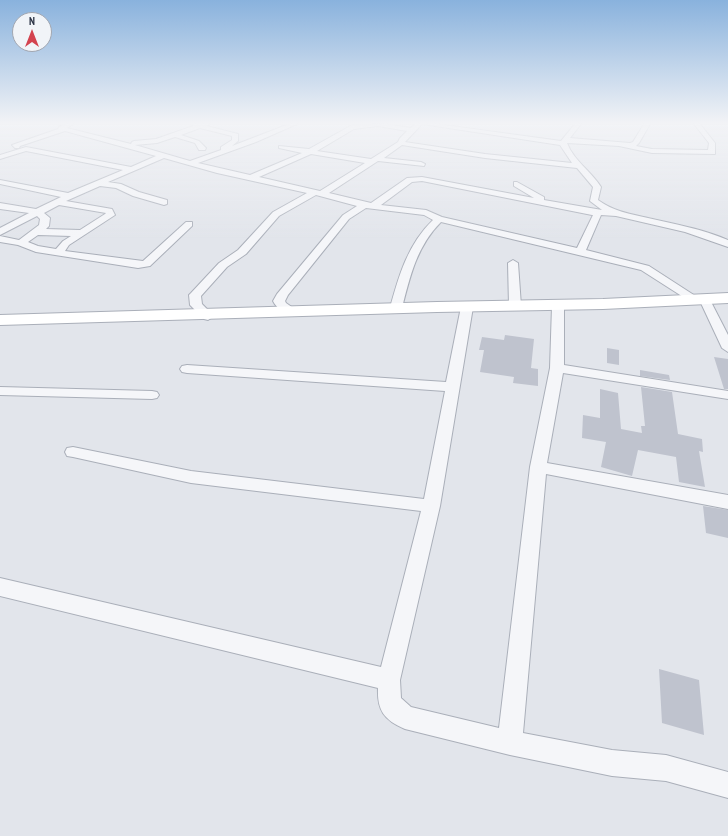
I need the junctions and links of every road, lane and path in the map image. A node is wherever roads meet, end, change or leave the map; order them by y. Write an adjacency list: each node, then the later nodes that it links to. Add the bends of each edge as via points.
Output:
1 (100, 163): 12 (street)
2 (145, 163): 12 (street)
3 (186, 163): 9 (street)
4 (285, 163): 13 (street)
5 (371, 163): 17 (street)
6 (406, 163): 10 (street)
7 (551, 163): 11 (street)
8 (575, 163): 11 (street)
9 (189, 164): 13 (street)
10 (421, 164)
11 (578, 166): 26 (street, via 597,187 594,201)
12 (131, 169): 15 (street)
13 (251, 178): 17 (street)
14 (0, 182): 18 (street)
15 (97, 183): 18 (street); 20 (street, via 118,186)
16 (517, 184): 21 (street)
17 (318, 193): 23 (street); 45 (street, via 276,214 242,252 223,265 200,289 195,296 196,305)
18 (69, 196): 19 (street)
19 (57, 202): 24 (street); 31 (street, via 109,211 110,215)
20 (164, 202)
21 (548, 204): 23 (street, via 422,179 410,180); 25 (street)
22 (0, 206): 24 (street)
23 (368, 206): 27 (street, via 426,213); 44 (street, via 346,217 283,294 279,301 281,305)
24 (36, 212): 29 (street); 30 (street, via 45,218 44,226)
25 (598, 213): 26 (street); 36 (street)
26 (616, 213): 34 (street, via 697,233)
27 (439, 220): 36 (street); 43 (street, via 427,229 411,255)
28 (188, 224): 35 (street, via 146,264)
29 (0, 232)
30 (37, 232): 31 (street); 33 (street)
31 (82, 233): 35 (street, via 60,248)
32 (0, 239): 33 (street)
33 (21, 242): 35 (street, via 36,249)
34 (728, 244)
35 (58, 253)
36 (580, 253): 39 (street, via 645,268)
37 (513, 263): 40 (street)
38 (728, 298): 39 (street)
39 (700, 300): 41 (street); 47 (street)
40 (515, 306): 41 (street); 42 (street)
41 (558, 306): 48 (street)
42 (467, 307): 43 (street); 50 (street)
43 (396, 308): 44 (street)
44 (293, 312): 45 (street)
45 (208, 316): 46 (street)
46 (0, 320)
47 (728, 348)
48 (556, 368): 53 (street); 55 (street)
49 (187, 369): 50 (street)
50 (453, 387): 57 (street)
51 (0, 391): 52 (street)
52 (152, 395)
53 (728, 395)
54 (73, 452): 57 (street, via 191,477)
55 (538, 467): 56 (street); 60 (street)
56 (728, 502)
57 (431, 506): 59 (street)
58 (0, 586): 59 (street)
59 (389, 680): 60 (street, via 389,703 405,717)
60 (510, 743): 61 (street, via 612,763 666,768)
61 (728, 785)

